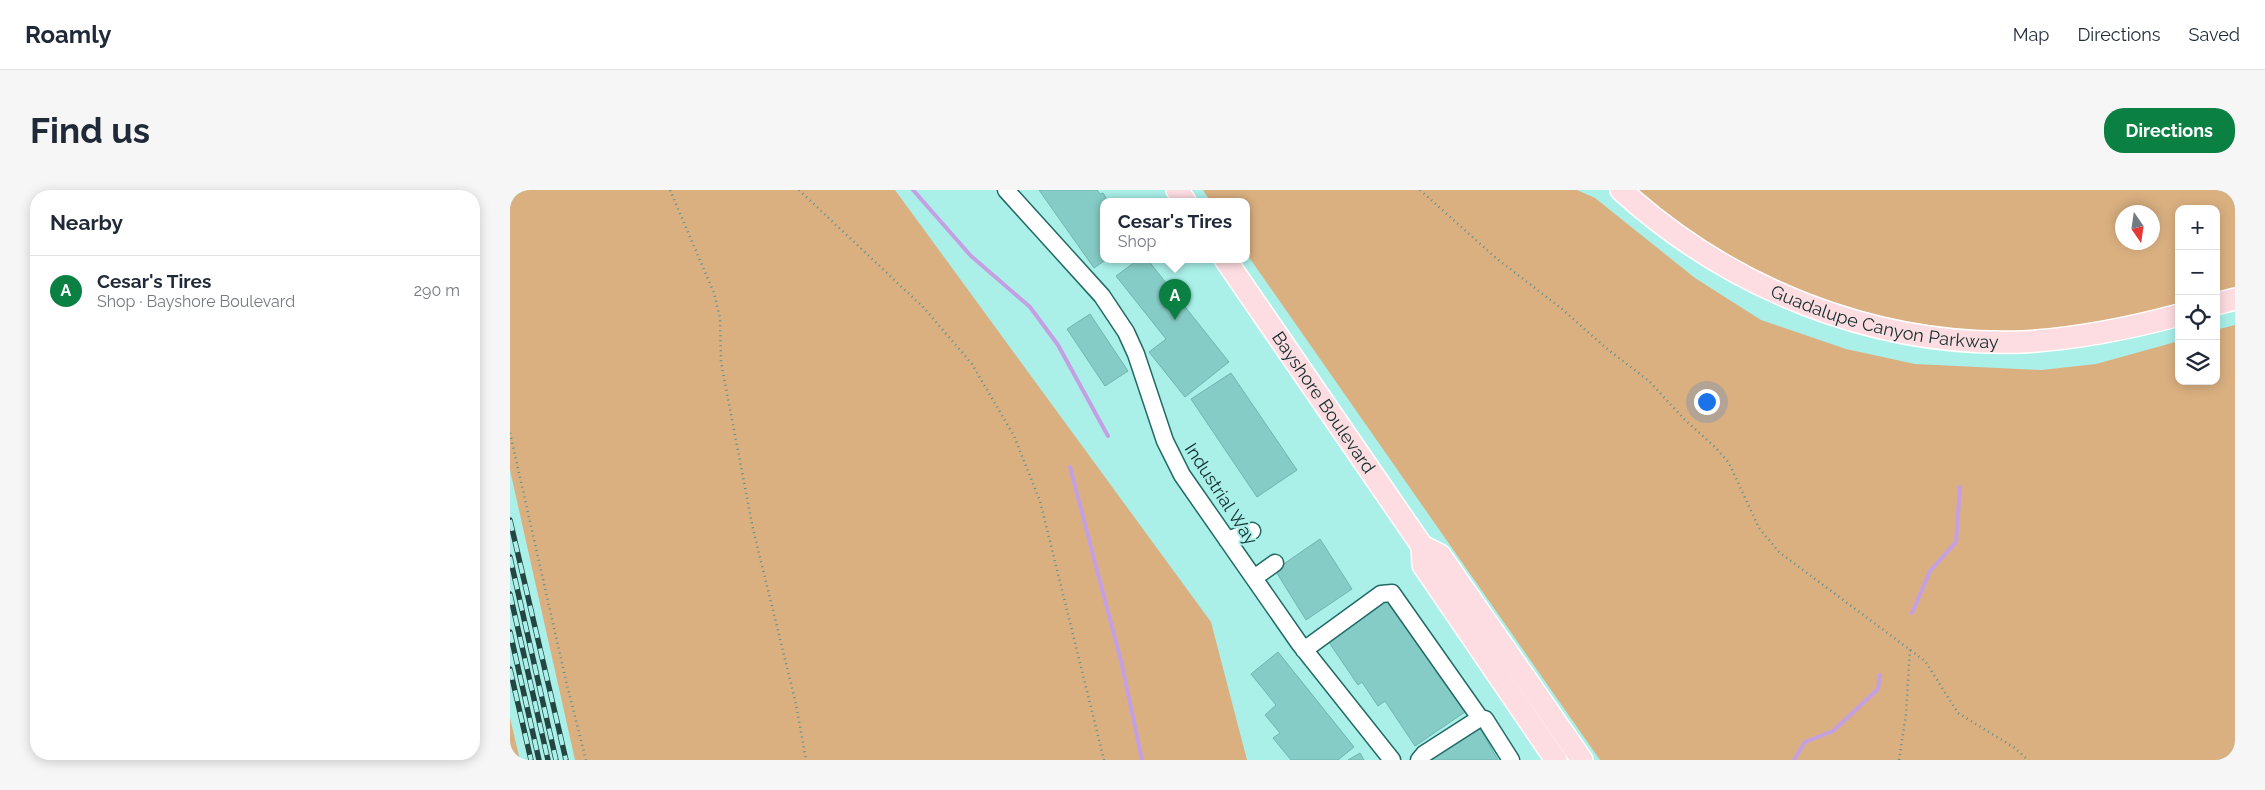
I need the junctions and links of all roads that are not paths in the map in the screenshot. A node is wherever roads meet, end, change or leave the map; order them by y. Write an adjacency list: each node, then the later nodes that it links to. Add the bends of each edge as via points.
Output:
1 (1006, 190): 8 (street, Industrial Way, via 1114,313 1136,354 1172,458)
2 (1621, 190): 6 (main road, Guadalupe Canyon Parkway, via 1681,239 1744,278 1803,304 1883,328 1956,339 2021,342 2104,333)
3 (1227, 263): 9 (main road, Bayshore Boulevard)
4 (2235, 299): 5 (main road)
5 (2220, 303)
6 (2175, 316)
7 (1252, 531): 8 (street)
8 (1227, 540): 11 (street, Industrial Way)
9 (1422, 546): 18 (main road, Bayshore Boulevard, via 1423,565); 19 (main road, Bayshore Boulevard, via 1440,555)
10 (1275, 563): 11 (street)
11 (1254, 578): 13 (street, Industrial Way)
12 (1316, 631): 13 (street)
13 (1301, 646): 14 (street, via 1381,594 1392,593); 15 (street, Industrial Way)
14 (1480, 718): 16 (street); 17 (street, via 1485,719)
15 (1392, 760)
16 (1419, 760)
17 (1511, 760)
18 (1556, 760)
19 (1582, 760)

